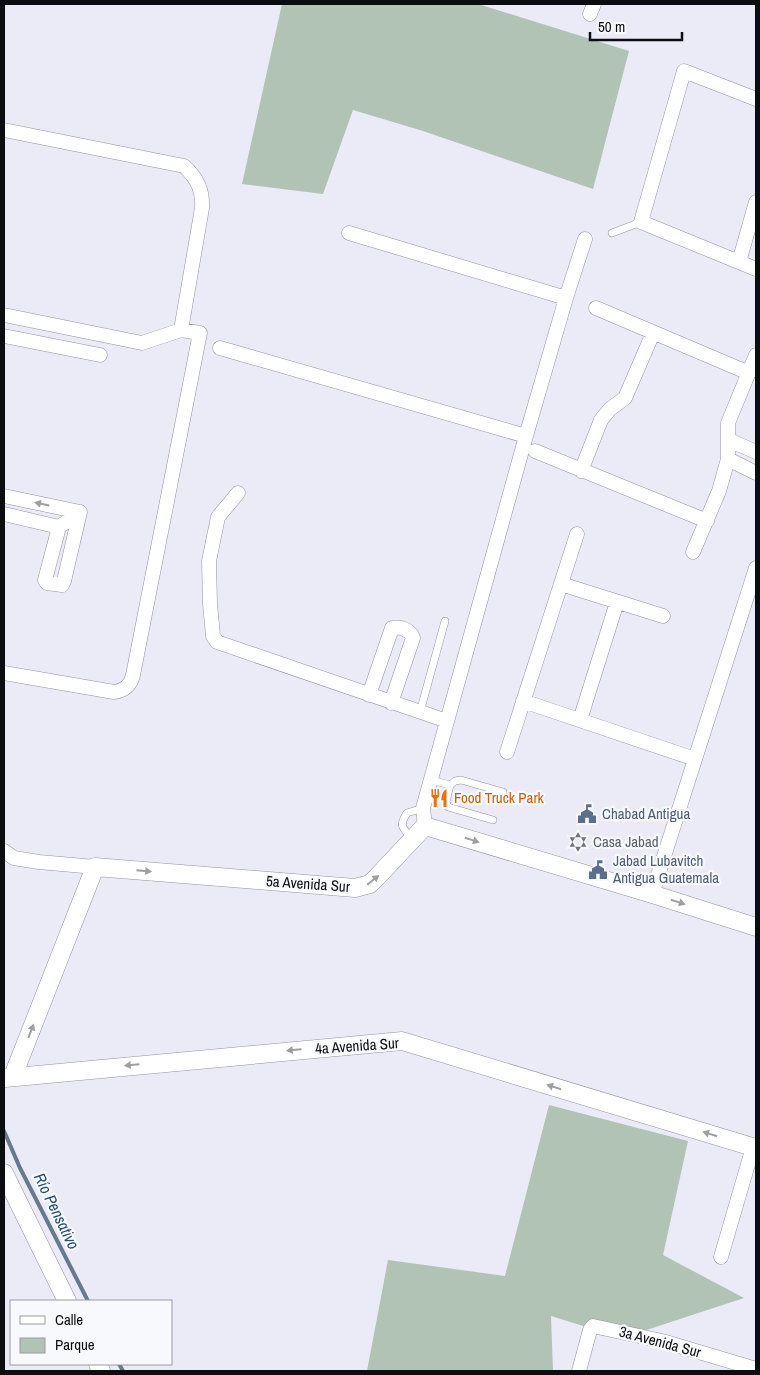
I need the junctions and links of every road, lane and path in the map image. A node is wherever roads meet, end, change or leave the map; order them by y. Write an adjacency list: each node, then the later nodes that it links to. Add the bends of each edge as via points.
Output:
1 (756, 99): 4 (street, via 684,71)
2 (4, 130): 13 (street, via 184,166 191,172 201,189 202,208)
3 (756, 202): 8 (street)
4 (642, 222): 6 (lane); 8 (street)
5 (348, 232): 10 (street)
6 (612, 233)
7 (584, 239): 10 (street)
8 (739, 262): 9 (street)
9 (756, 269)
10 (566, 298): 20 (street)
11 (596, 308): 14 (street)
12 (4, 315): 13 (street, via 142,343)
13 (181, 330): 40 (street, via 200,333 132,680 127,687 114,692)
14 (653, 333): 19 (street); 25 (street, via 625,398 610,408 601,420)
15 (4, 336): 17 (street)
16 (220, 348): 20 (street)
17 (100, 355)
18 (756, 355): 19 (street)
19 (749, 373): 21 (street, via 728,423)
20 (526, 436): 46 (street)
21 (729, 440): 23 (street); 24 (street)
22 (535, 452): 25 (street)
23 (756, 452)
24 (728, 459): 26 (street); 31 (street)
25 (581, 471): 31 (street)
26 (756, 473)
27 (238, 493): 41 (street, via 218,517 209,561 213,636 217,642)
28 (4, 496): 29 (street, one-way to 28)
29 (80, 512): 32 (street); 32 (street, via 62,585 45,580)
30 (4, 514): 32 (street)
31 (707, 521): 34 (street)
32 (59, 527)
33 (577, 534): 36 (street)
34 (694, 552)
35 (756, 568): 48 (street)
36 (561, 584): 37 (street); 42 (street)
37 (617, 602): 38 (street); 45 (street)
38 (663, 616)
39 (445, 621): 44 (lane)
40 (4, 673)
41 (369, 695): 43 (street); 43 (street, via 392,628 409,631 413,638)
42 (523, 701): 45 (street); 47 (street)
43 (391, 703): 44 (street)
44 (420, 712): 46 (street)
45 (580, 720): 48 (street)
46 (447, 721): 49 (street)
47 (507, 752)
48 (695, 759): 58 (street)
49 (431, 780): 50 (lane); 52 (street)
50 (450, 785): 51 (lane, via 461,780); 53 (lane, via 448,807)
51 (503, 792)
52 (423, 808): 54 (street); 55 (lane, via 407,813 402,820 403,828)
53 (493, 820)
54 (425, 826): 55 (street, 5a Avenida Sur); 58 (street, one-way to 58)
55 (413, 839): 57 (street, 5a Avenida Sur, one-way to 55, via 355,888 370,884)
56 (4, 851): 57 (street, 5a Avenida Sur, via 14,858)
57 (95, 867): 60 (street, one-way to 57)
58 (652, 894): 59 (street, one-way to 59)
59 (756, 927)
60 (15, 1073): 61 (street, 4a Avenida Sur, one-way to 60, via 402,1040)
61 (754, 1148): 63 (street)
62 (6, 1183): 64 (street)
63 (721, 1256)
64 (66, 1300)
65 (756, 1369): 66 (street, 3a Avenida Sur, via 662,1341 593,1326)
66 (579, 1371)

